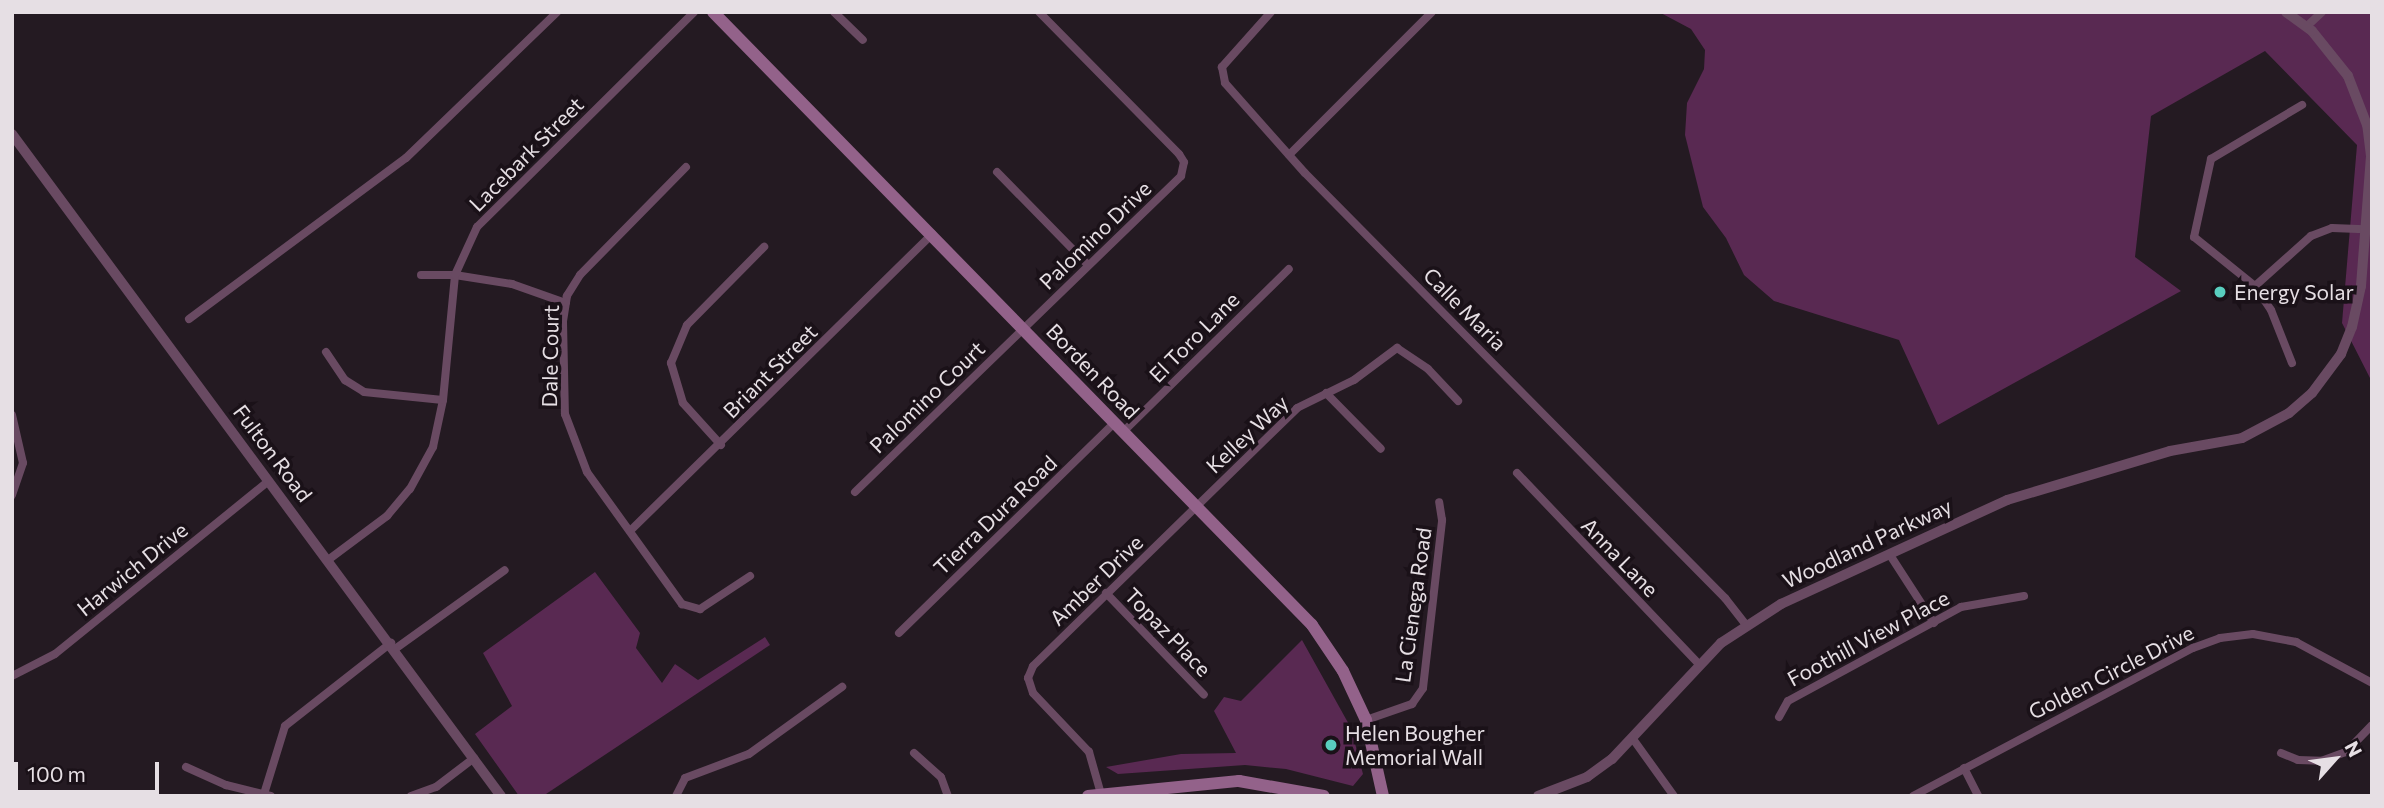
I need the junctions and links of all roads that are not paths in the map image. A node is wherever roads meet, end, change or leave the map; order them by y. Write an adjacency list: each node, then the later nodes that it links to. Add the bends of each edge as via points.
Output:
1 (557, 12): 26 (street, via 406,158)
2 (694, 12): 23 (street, Lacebark Street, via 477,227)
3 (834, 12): 11 (street)
4 (1039, 12): 20 (street, Palomino Drive, via 1184,162 1181,176)
5 (1271, 12): 14 (street, Calle Maria, via 1221,74)
6 (1432, 12): 14 (street)
7 (2286, 12): 10 (street, Woodland Parkway)
8 (2322, 12): 10 (street)
9 (715, 13): 18 (main road, Borden Road)
10 (2306, 27): 17 (street, Woodland Parkway, via 2348,76 2367,125 2371,156)
11 (863, 40)
12 (2302, 105): 24 (street, via 2211,159 2194,237)
13 (12, 134): 38 (street, Fulton Road)
14 (1289, 155): 51 (street, Calle Maria, via 1725,598)
15 (685, 167): 25 (street, Dale Court, via 580,275)
16 (996, 172): 20 (street)
17 (2365, 229): 24 (street, via 2332,228 2311,236); 44 (street, Woodland Parkway, via 2357,306 2341,354 2312,393 2268,424 2242,438 2170,451 2007,500)
18 (932, 234): 27 (main road, Borden Road); 35 (street, Briant Street)
19 (764, 247): 35 (street, via 687,325 671,362 682,403)
20 (1088, 265): 27 (street, Palomino Drive)
21 (1289, 268): 34 (street, El Toro Lane)
22 (421, 275): 23 (street)
23 (455, 275): 25 (street, via 512,285); 31 (street, Lacebark Street)
24 (2255, 286): 29 (street, via 2271,310)
25 (566, 303): 43 (street, Dale Court, via 565,414 587,472)
26 (189, 319)
27 (1024, 328): 34 (main road, Borden Road); 39 (street, Palomino Court)
28 (326, 352): 31 (street, via 345,380 364,392)
29 (2292, 363)
30 (1326, 393): 32 (street, Kelley Way, via 1354,380 1396,348 1428,369); 36 (street); 42 (street, Kelley Way, via 1297,408)
31 (443, 400): 45 (street, Lacebark Street, via 433,447 410,489 387,516)
32 (1458, 401)
33 (12, 415): 40 (street, via 23,463)
34 (1119, 426): 42 (main road, Borden Road); 52 (street, Tierra Dura Road)
35 (721, 444): 43 (street, Briant Street)
36 (1381, 449)
37 (1517, 474): 54 (street, Anna Lane)
38 (269, 481): 45 (street, Fulton Road); 55 (street, Harwich Drive, via 55,654)
39 (855, 492)
40 (12, 495)
41 (1439, 502): 60 (street, La Cienega Road, via 1442,520 1423,688 1412,704)
42 (1196, 507): 48 (street, Amber Drive); 60 (main road, Borden Road, via 1311,625 1343,671)
43 (630, 531): 47 (street, Dale Court, via 689,608 700,609)
44 (1890, 555): 50 (street); 51 (street, Woodland Parkway)
45 (328, 560): 53 (street, Fulton Road)
46 (505, 570): 53 (street)
47 (750, 576)
48 (1106, 593): 58 (street, Topaz Place); 69 (street, Amber Drive, via 1033,666 1028,683 1089,752)
49 (2024, 596): 50 (street, Foothill View Place, via 1961,607)
50 (1934, 622): 59 (street, Foothill View Place, via 1788,701)
51 (1745, 625): 54 (street, Woodland Parkway)
52 (899, 633)
53 (393, 646): 65 (street, Fulton Road); 68 (street, via 285,726)
54 (1699, 664): 62 (street, Woodland Parkway)
55 (12, 676)
56 (2372, 683): 67 (street, Golden Circle Drive, via 2296,642 2253,635 2220,638)
57 (842, 687): 73 (street, via 749,754 685,778)
58 (1204, 695)
59 (1779, 717)
60 (1366, 720): 76 (main road, Borden Road)
61 (2372, 725): 64 (street, via 2346,752 2321,761 2298,760)
62 (1633, 738): 70 (street, Woodland Parkway, via 1587,777); 77 (street)
63 (914, 753): 74 (street, via 941,777)
64 (2281, 753)
65 (474, 758): 71 (street, via 436,787); 72 (street, Fulton Road)
66 (186, 767): 68 (street, via 226,785)
67 (1964, 768): 78 (street, Golden Circle Drive); 79 (street)
68 (267, 795)
69 (1095, 795): 75 (main road, via 1239,780)
70 (1544, 795)
71 (411, 796)
72 (501, 796)
73 (676, 796)
74 (948, 796)
75 (1324, 796)
76 (1383, 796)
77 (1674, 796)
78 (1913, 796)
79 (1978, 796)

